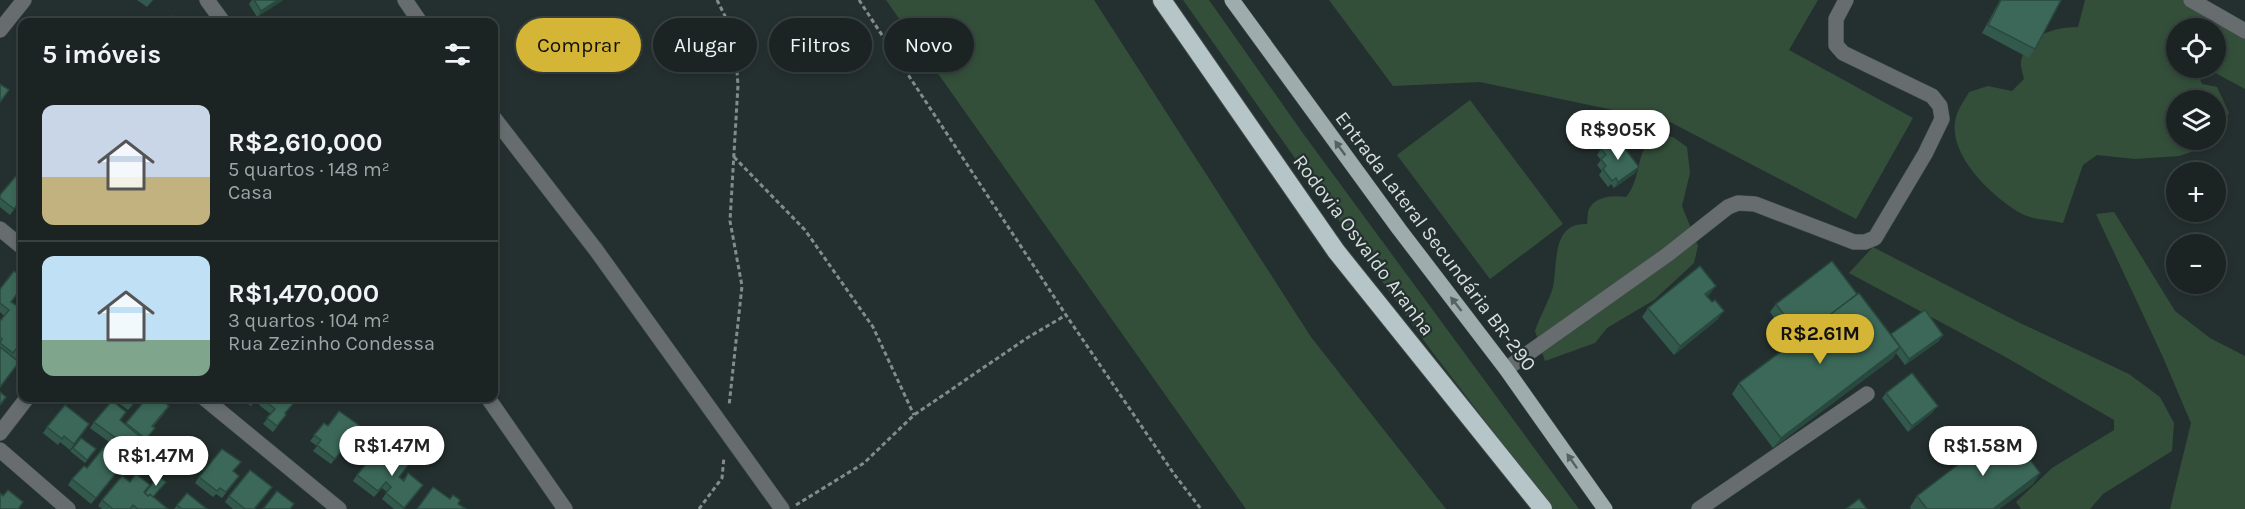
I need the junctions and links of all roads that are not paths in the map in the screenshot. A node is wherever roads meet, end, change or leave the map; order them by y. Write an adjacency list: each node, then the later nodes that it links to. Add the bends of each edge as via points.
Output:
1 (207, 0): 8 (street)
2 (405, 0): 9 (street)
3 (1162, 0): 26 (highway, Rodovia Osvaldo Aranha, via 1336,251)
4 (1232, 0): 15 (main road, Entrada Lateral Secundária BR-290, one-way to 4)
5 (1846, 0): 15 (street, via 1836,19 1836,45 1843,53 1932,96 1940,106 1942,119 1875,238 1854,242 1755,204 1738,203)
6 (2191, 0): 11 (street)
7 (19, 2): 10 (street)
8 (220, 18)
9 (417, 18)
10 (0, 30)
11 (2245, 31)
12 (498, 123): 25 (street, via 596,250)
13 (0, 229): 14 (street)
14 (18, 245)
15 (1506, 369): 27 (main road, Entrada Lateral Secundária BR-290, one-way to 15)
16 (1867, 394): 28 (street)
17 (24, 402): 20 (street)
18 (209, 402): 23 (street)
19 (491, 402): 24 (street)
20 (0, 434)
21 (0, 450): 22 (street)
22 (69, 509)
23 (339, 509)
24 (565, 509)
25 (782, 509)
26 (1543, 509)
27 (1605, 509)
28 (1700, 509)

